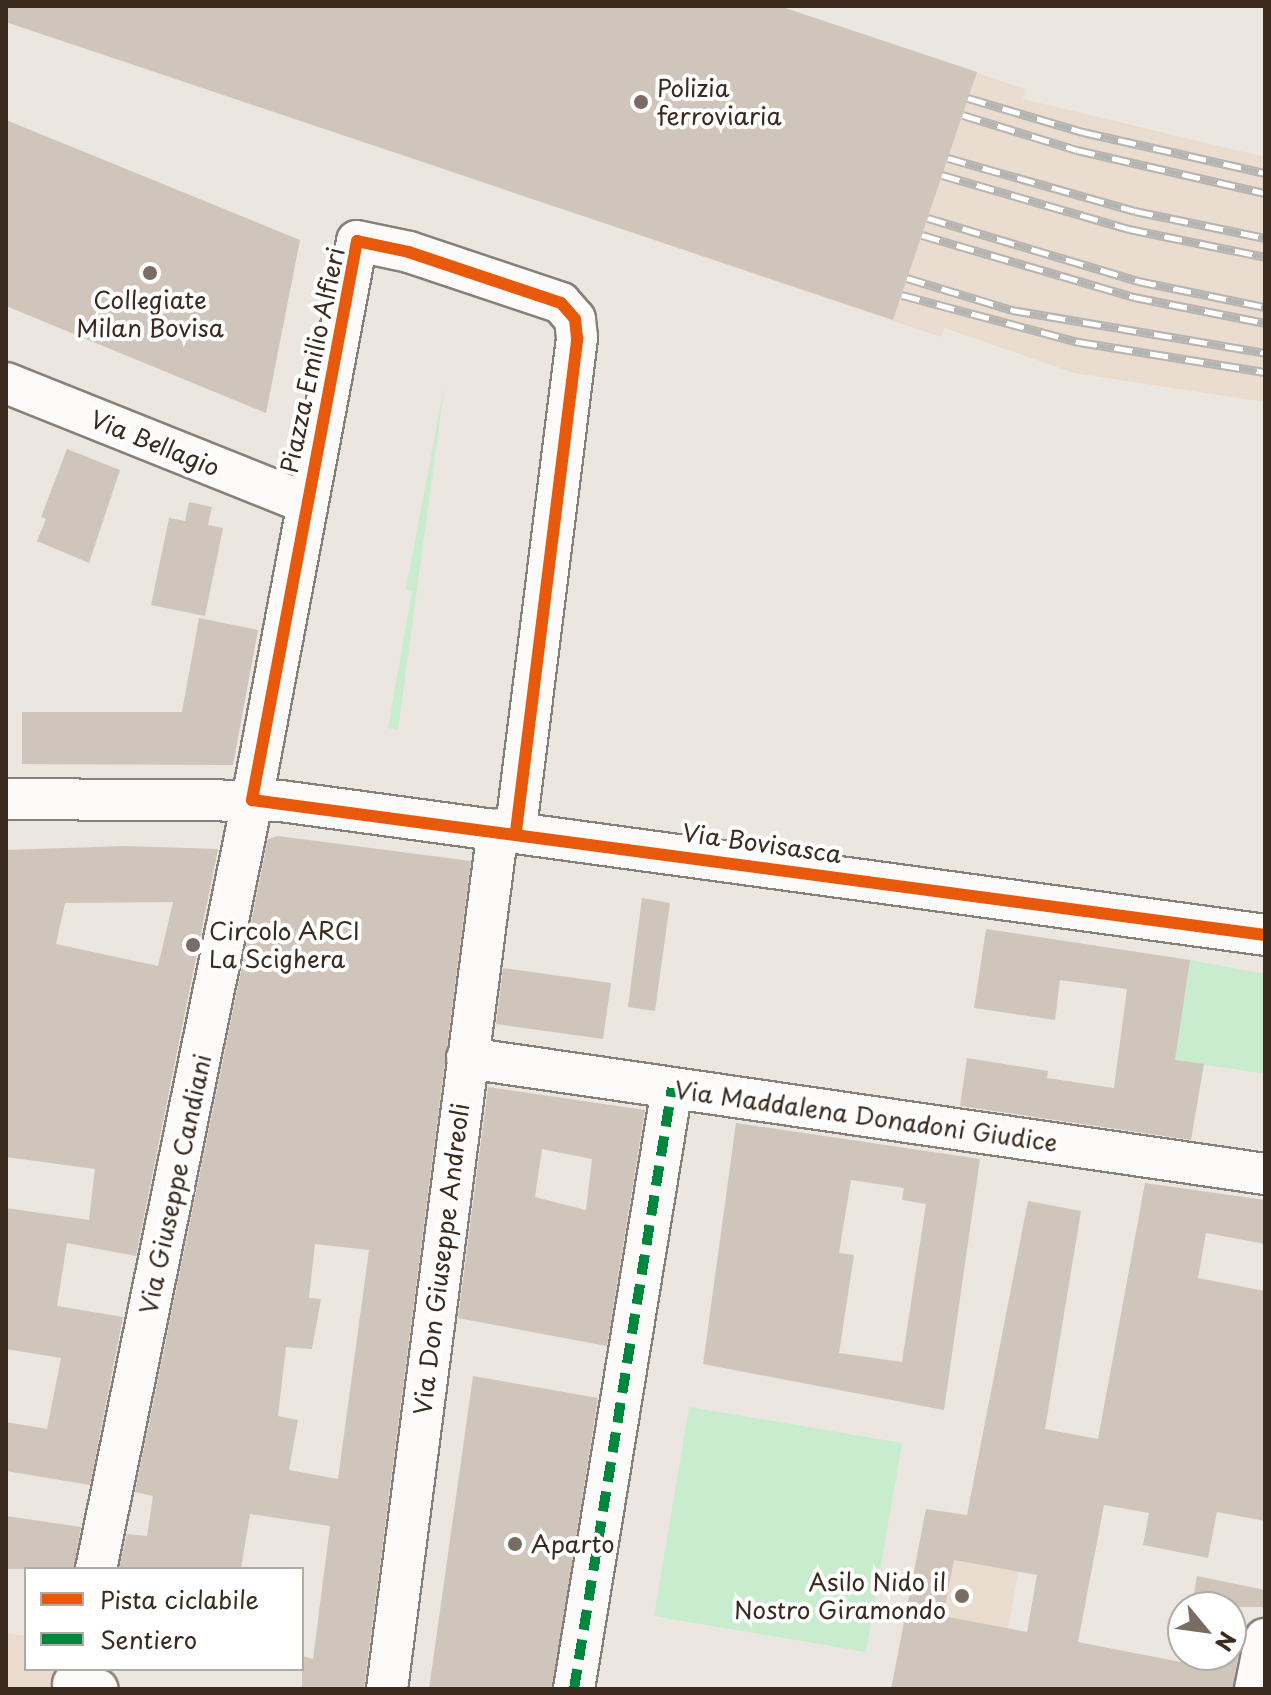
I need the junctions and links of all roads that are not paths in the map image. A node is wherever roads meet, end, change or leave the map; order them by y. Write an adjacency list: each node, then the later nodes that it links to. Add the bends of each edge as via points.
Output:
1 (6, 383): 2 (street, Via Bellagio)
2 (304, 502): 4 (street, Piazza Emilio Alfieri); 5 (street, Piazza Emilio Alfieri, via 357,241 409,252 569,309 577,338)
3 (6, 799): 4 (street, Via Bovisasca)
4 (252, 800): 5 (street, Via Bovisasca); 10 (street, Via Giuseppe Candiani)
5 (507, 830): 6 (street, Via Bovisasca); 7 (street, Via Don Giuseppe Andreoli)
6 (1265, 935)
7 (467, 1058): 8 (street, Via Maddalena Donadoni Giudice); 12 (street, Via Don Giuseppe Andreoli)
8 (672, 1088): 9 (street, Via Maddalena Donadoni Giudice); 13 (street)
9 (1265, 1174)
10 (96, 1567)
11 (1265, 1639): 14 (street)
12 (387, 1689)
13 (574, 1689)
14 (1255, 1689)

